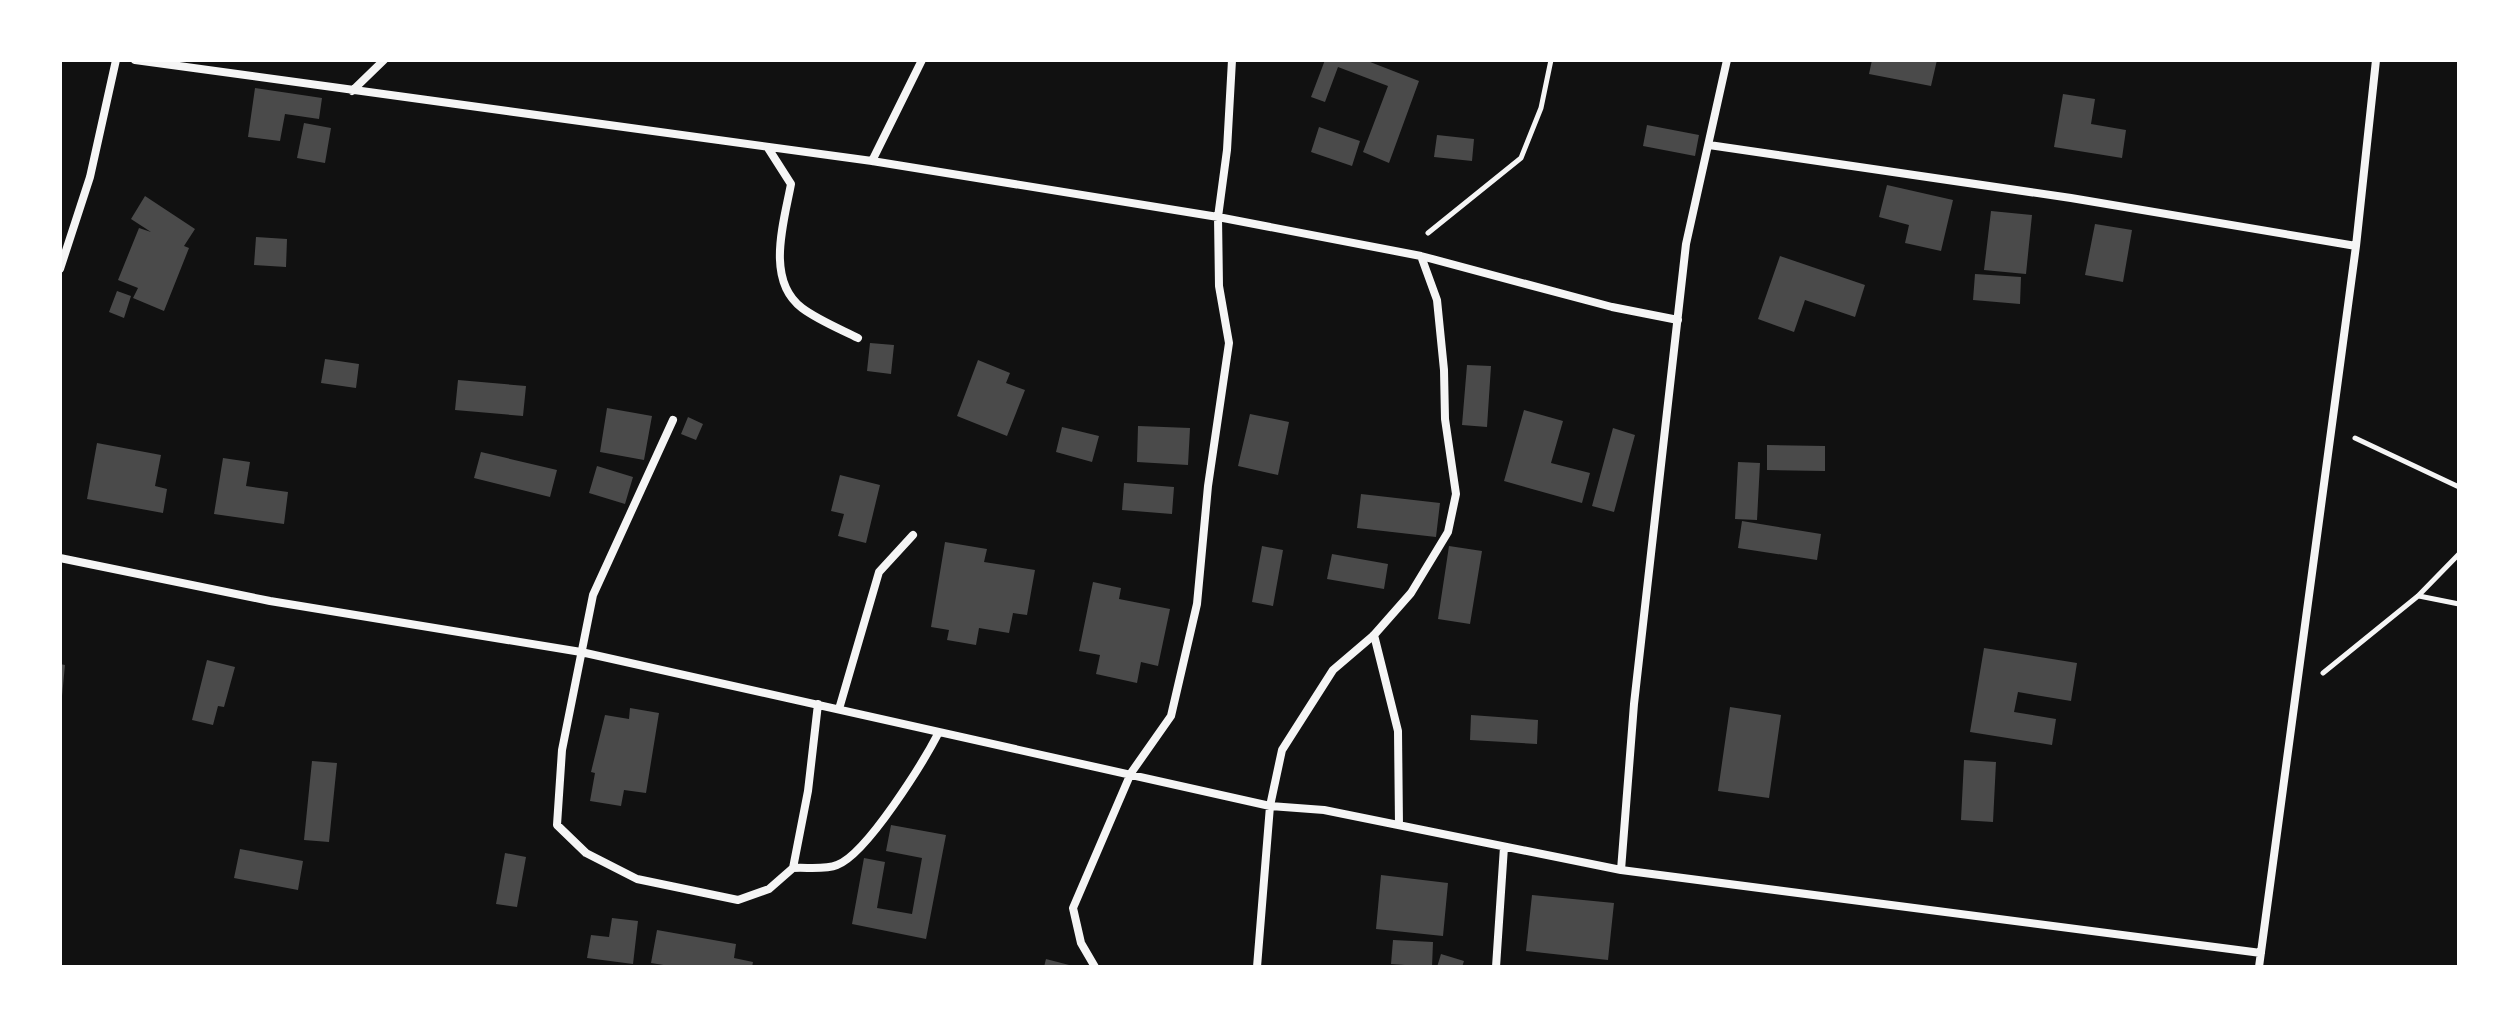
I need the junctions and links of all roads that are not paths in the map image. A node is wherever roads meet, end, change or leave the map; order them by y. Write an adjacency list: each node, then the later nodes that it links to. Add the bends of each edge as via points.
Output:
1 (116, 60): 15 (street, via 90,177)
2 (135, 60): 8 (street)
3 (384, 60): 8 (street)
4 (922, 60): 11 (street)
5 (1232, 60): 12 (street)
6 (1727, 60): 9 (street)
7 (2376, 60): 13 (street)
8 (352, 91): 10 (street)
9 (1709, 145): 13 (street); 16 (street, via 1686,244)
10 (768, 148): 11 (street); 17 (street, via 791,184 781,239 782,285 801,307)
11 (872, 161): 12 (street)
12 (1218, 217): 14 (street); 26 (street, via 1219,286 1229,343 1197,604 1171,716)
13 (2356, 246): 32 (street)
14 (1421, 256): 16 (street); 21 (street, via 1437,300 1456,494 1448,532 1411,593)
15 (60, 269)
16 (1678, 320): 31 (street, via 1634,704)
17 (858, 338)
18 (673, 420): 22 (street, via 593,595)
19 (913, 535): 24 (street, via 879,572)
20 (60, 558): 22 (street, via 270,601)
21 (1374, 635): 27 (street, via 1333,670 1314,695 1282,750); 28 (street, via 1398,731)
22 (581, 652): 23 (street); 30 (street, via 562,750 557,825 586,853 637,879 699,893 738,900 769,889)
23 (818, 704): 24 (street); 30 (street)
24 (839, 709): 25 (street)
25 (939, 732): 26 (street); 30 (street, via 916,774 851,855 837,865)
26 (1131, 773): 27 (street); 33 (street, via 1073,908 1081,943)
27 (1270, 806): 28 (street); 34 (street)
28 (1399, 825): 29 (street)
29 (1504, 847): 31 (street); 35 (street)
30 (793, 868)
31 (1621, 870): 32 (street)
32 (2261, 953): 36 (street)
33 (1095, 967)
34 (1257, 967)
35 (1496, 967)
36 (2259, 967)

